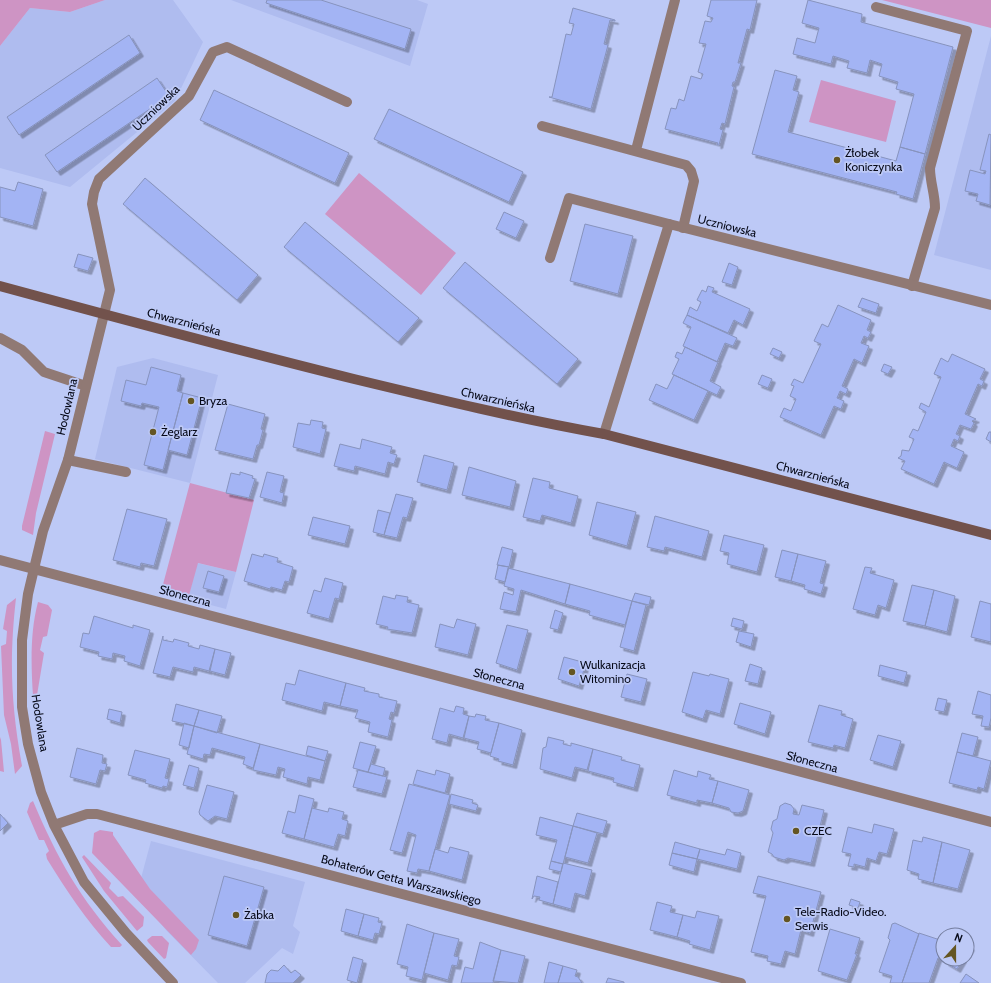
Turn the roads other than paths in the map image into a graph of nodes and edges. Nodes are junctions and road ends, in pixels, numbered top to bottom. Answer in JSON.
{"nodes":[{"id":1,"x":675,"y":0,"type":"edge"},
{"id":2,"x":876,"y":7,"type":"dead end"},
{"id":3,"x":347,"y":102,"type":"dead end"},
{"id":4,"x":542,"y":126,"type":"dead end"},
{"id":5,"x":636,"y":150,"type":"junction"},
{"id":6,"x":669,"y":224,"type":"junction"},
{"id":7,"x":683,"y":228,"type":"junction"},
{"id":8,"x":550,"y":258,"type":"dead end"},
{"id":9,"x":0,"y":286,"type":"edge"},
{"id":10,"x":912,"y":286,"type":"junction"},
{"id":11,"x":991,"y":305,"type":"edge"},
{"id":12,"x":103,"y":314,"type":"junction"},
{"id":13,"x":0,"y":338,"type":"edge"},
{"id":14,"x":86,"y":386,"type":"junction"},
{"id":15,"x":604,"y":434,"type":"junction"},
{"id":16,"x":68,"y":460,"type":"junction"},
{"id":17,"x":126,"y":472,"type":"dead end"},
{"id":18,"x":991,"y":535,"type":"edge"},
{"id":19,"x":0,"y":560,"type":"edge"},
{"id":20,"x":34,"y":570,"type":"junction"},
{"id":21,"x":991,"y":822,"type":"edge"},
{"id":22,"x":54,"y":825,"type":"junction"},
{"id":23,"x":173,"y":983,"type":"edge"},
{"id":24,"x":741,"y":983,"type":"edge"}],
"edges":[{"from":1,"to":5,"type":"street"},
{"from":2,"to":10,"type":"street"},
{"from":3,"to":12,"type":"street","name":"Uczniowska"},
{"from":4,"to":5,"type":"street"},
{"from":5,"to":7,"type":"street"},
{"from":6,"to":7,"type":"street","name":"Uczniowska"},
{"from":6,"to":8,"type":"street","name":"Uczniowska"},
{"from":6,"to":15,"type":"street"},
{"from":7,"to":10,"type":"street","name":"Uczniowska"},
{"from":9,"to":12,"type":"main road","name":"Chwarznieńska"},
{"from":10,"to":11,"type":"street","name":"Uczniowska"},
{"from":12,"to":14,"type":"street","name":"Hodowlana"},
{"from":12,"to":15,"type":"main road","name":"Chwarznieńska"},
{"from":13,"to":14,"type":"street"},
{"from":14,"to":16,"type":"street","name":"Hodowlana"},
{"from":15,"to":18,"type":"main road","name":"Chwarznieńska"},
{"from":16,"to":17,"type":"street"},
{"from":16,"to":20,"type":"street","name":"Hodowlana"},
{"from":19,"to":20,"type":"street","name":"Słoneczna"},
{"from":20,"to":21,"type":"street","name":"Słoneczna"},
{"from":20,"to":22,"type":"street","name":"Hodowlana"},
{"from":22,"to":23,"type":"street","name":"Hodowlana"},
{"from":22,"to":24,"type":"street","name":"Bohaterów Getta Warszawskiego"}]}
